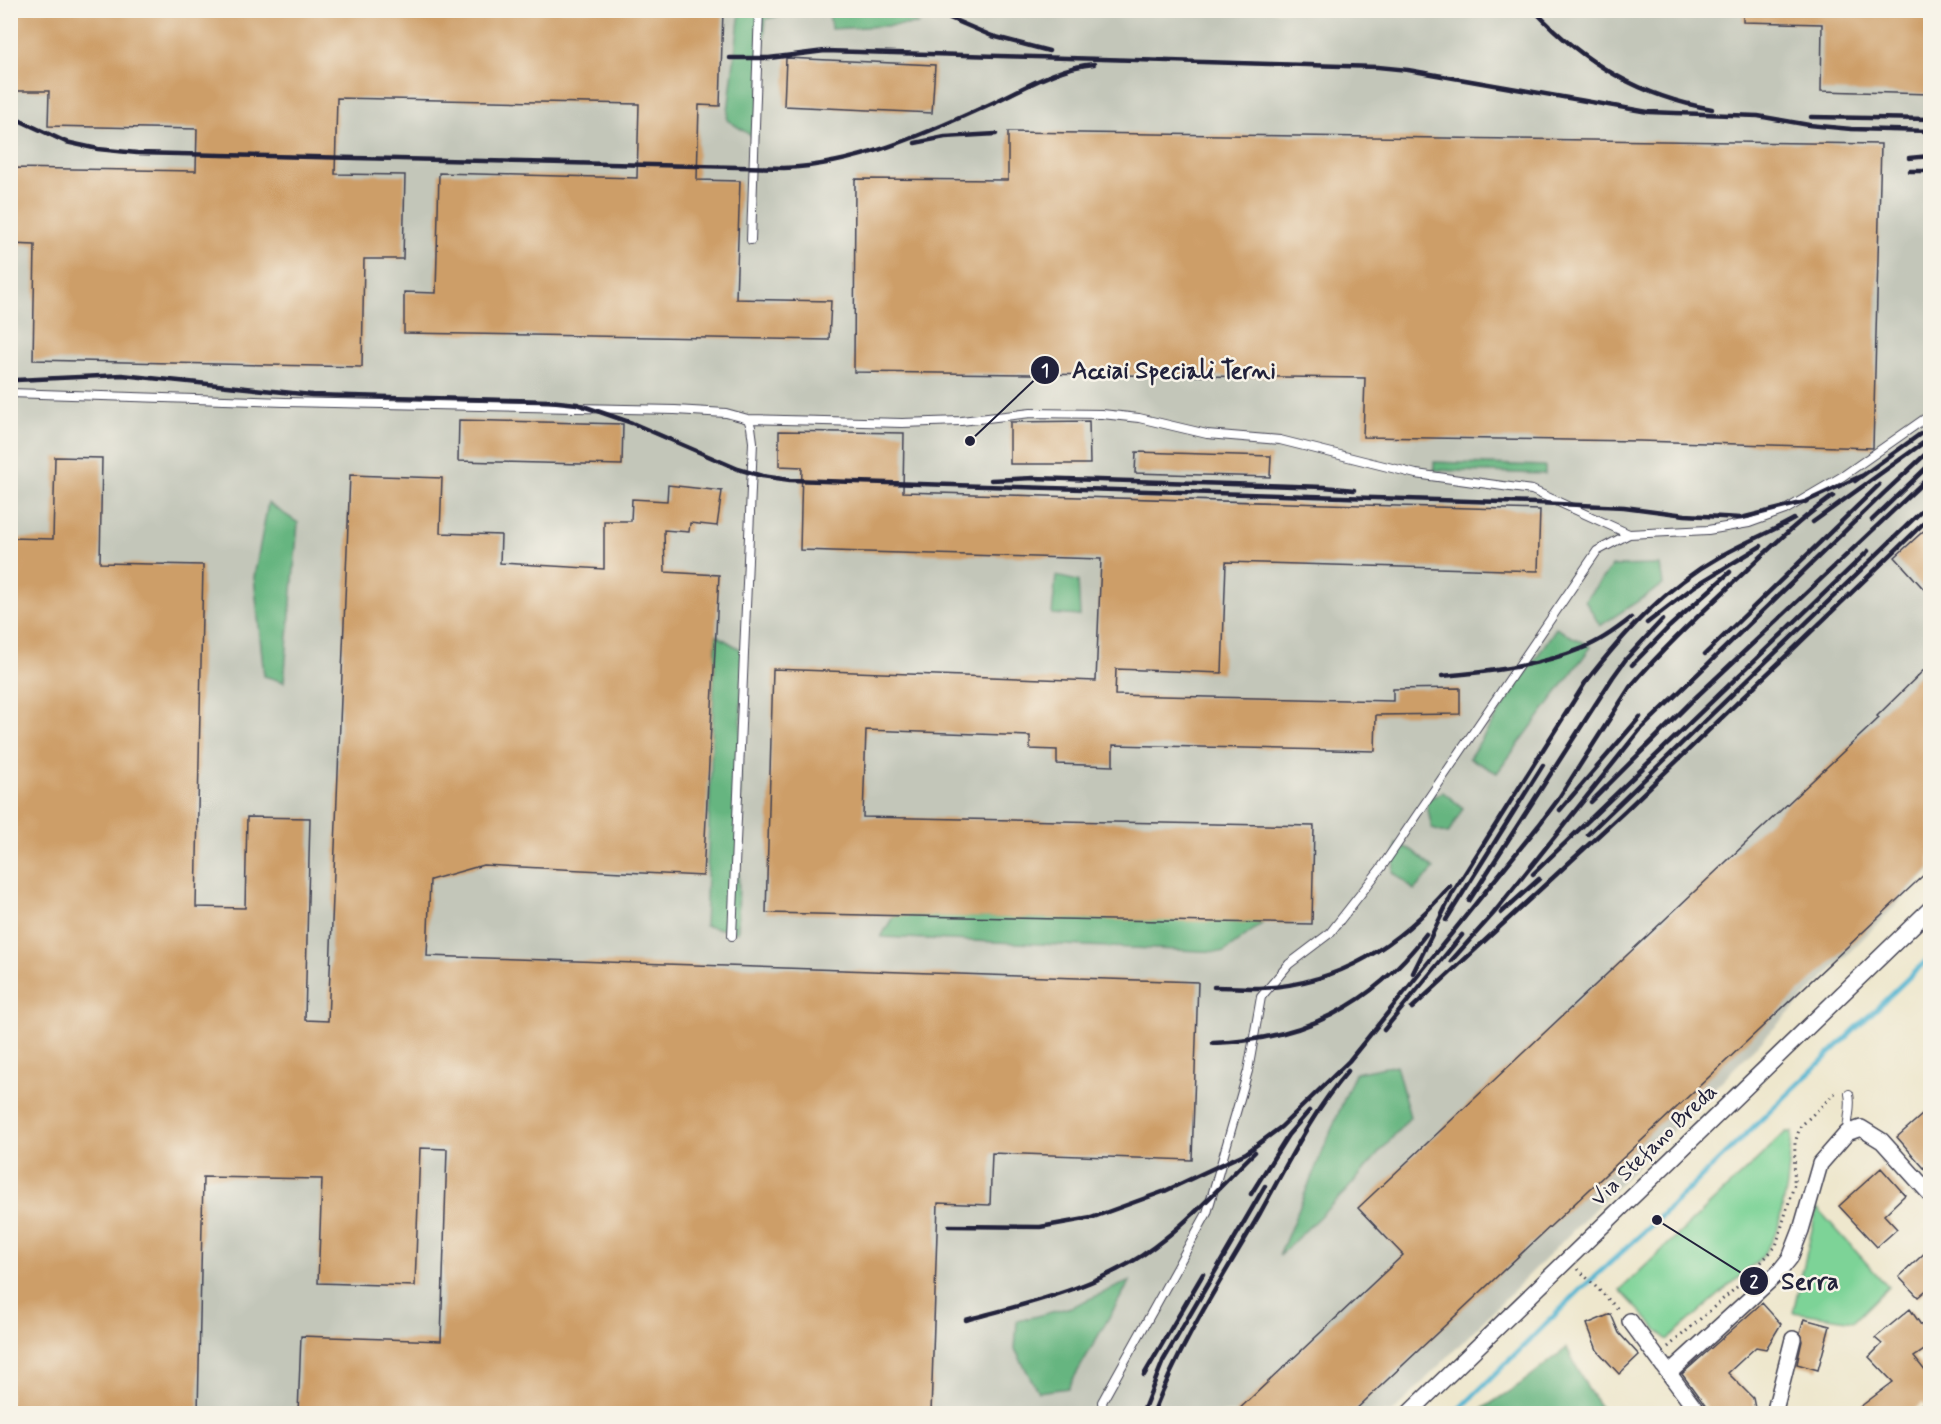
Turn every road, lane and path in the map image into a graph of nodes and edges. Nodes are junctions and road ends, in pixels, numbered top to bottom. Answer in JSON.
{"nodes":[{"id":1,"x":759,"y":10,"type":"edge"},
{"id":2,"x":751,"y":240,"type":"dead end"},
{"id":3,"x":10,"y":393,"type":"edge"},
{"id":4,"x":1930,"y":415,"type":"edge"},
{"id":5,"x":748,"y":419,"type":"junction"},
{"id":6,"x":1629,"y":534,"type":"junction"},
{"id":7,"x":1930,"y":909,"type":"edge"},
{"id":8,"x":732,"y":936,"type":"dead end"},
{"id":9,"x":1849,"y":1094,"type":"joint"},
{"id":10,"x":1847,"y":1134,"type":"junction"},
{"id":11,"x":1930,"y":1194,"type":"edge"},
{"id":12,"x":1575,"y":1265,"type":"dead end"},
{"id":13,"x":1606,"y":1299,"type":"dead end"},
{"id":14,"x":1630,"y":1321,"type":"dead end"},
{"id":15,"x":1793,"y":1339,"type":"dead end"},
{"id":16,"x":1657,"y":1357,"type":"junction"},
{"id":17,"x":1669,"y":1373,"type":"junction"},
{"id":18,"x":1104,"y":1413,"type":"edge"},
{"id":19,"x":1408,"y":1413,"type":"edge"},
{"id":20,"x":1699,"y":1413,"type":"edge"},
{"id":21,"x":1774,"y":1413,"type":"edge"}],
"edges":[{"from":1,"to":2,"type":"lane"},
{"from":3,"to":5,"type":"lane"},
{"from":4,"to":6,"type":"lane"},
{"from":5,"to":6,"type":"lane"},
{"from":5,"to":8,"type":"lane"},
{"from":6,"to":18,"type":"lane"},
{"from":7,"to":19,"type":"street","name":"Via Stefano Breda"},
{"from":9,"to":10,"type":"lane"},
{"from":9,"to":16,"type":"path"},
{"from":10,"to":11,"type":"street"},
{"from":10,"to":17,"type":"street"},
{"from":12,"to":13,"type":"path"},
{"from":14,"to":16,"type":"street"},
{"from":15,"to":21,"type":"street"},
{"from":16,"to":17,"type":"street"},
{"from":17,"to":20,"type":"street"}]}
